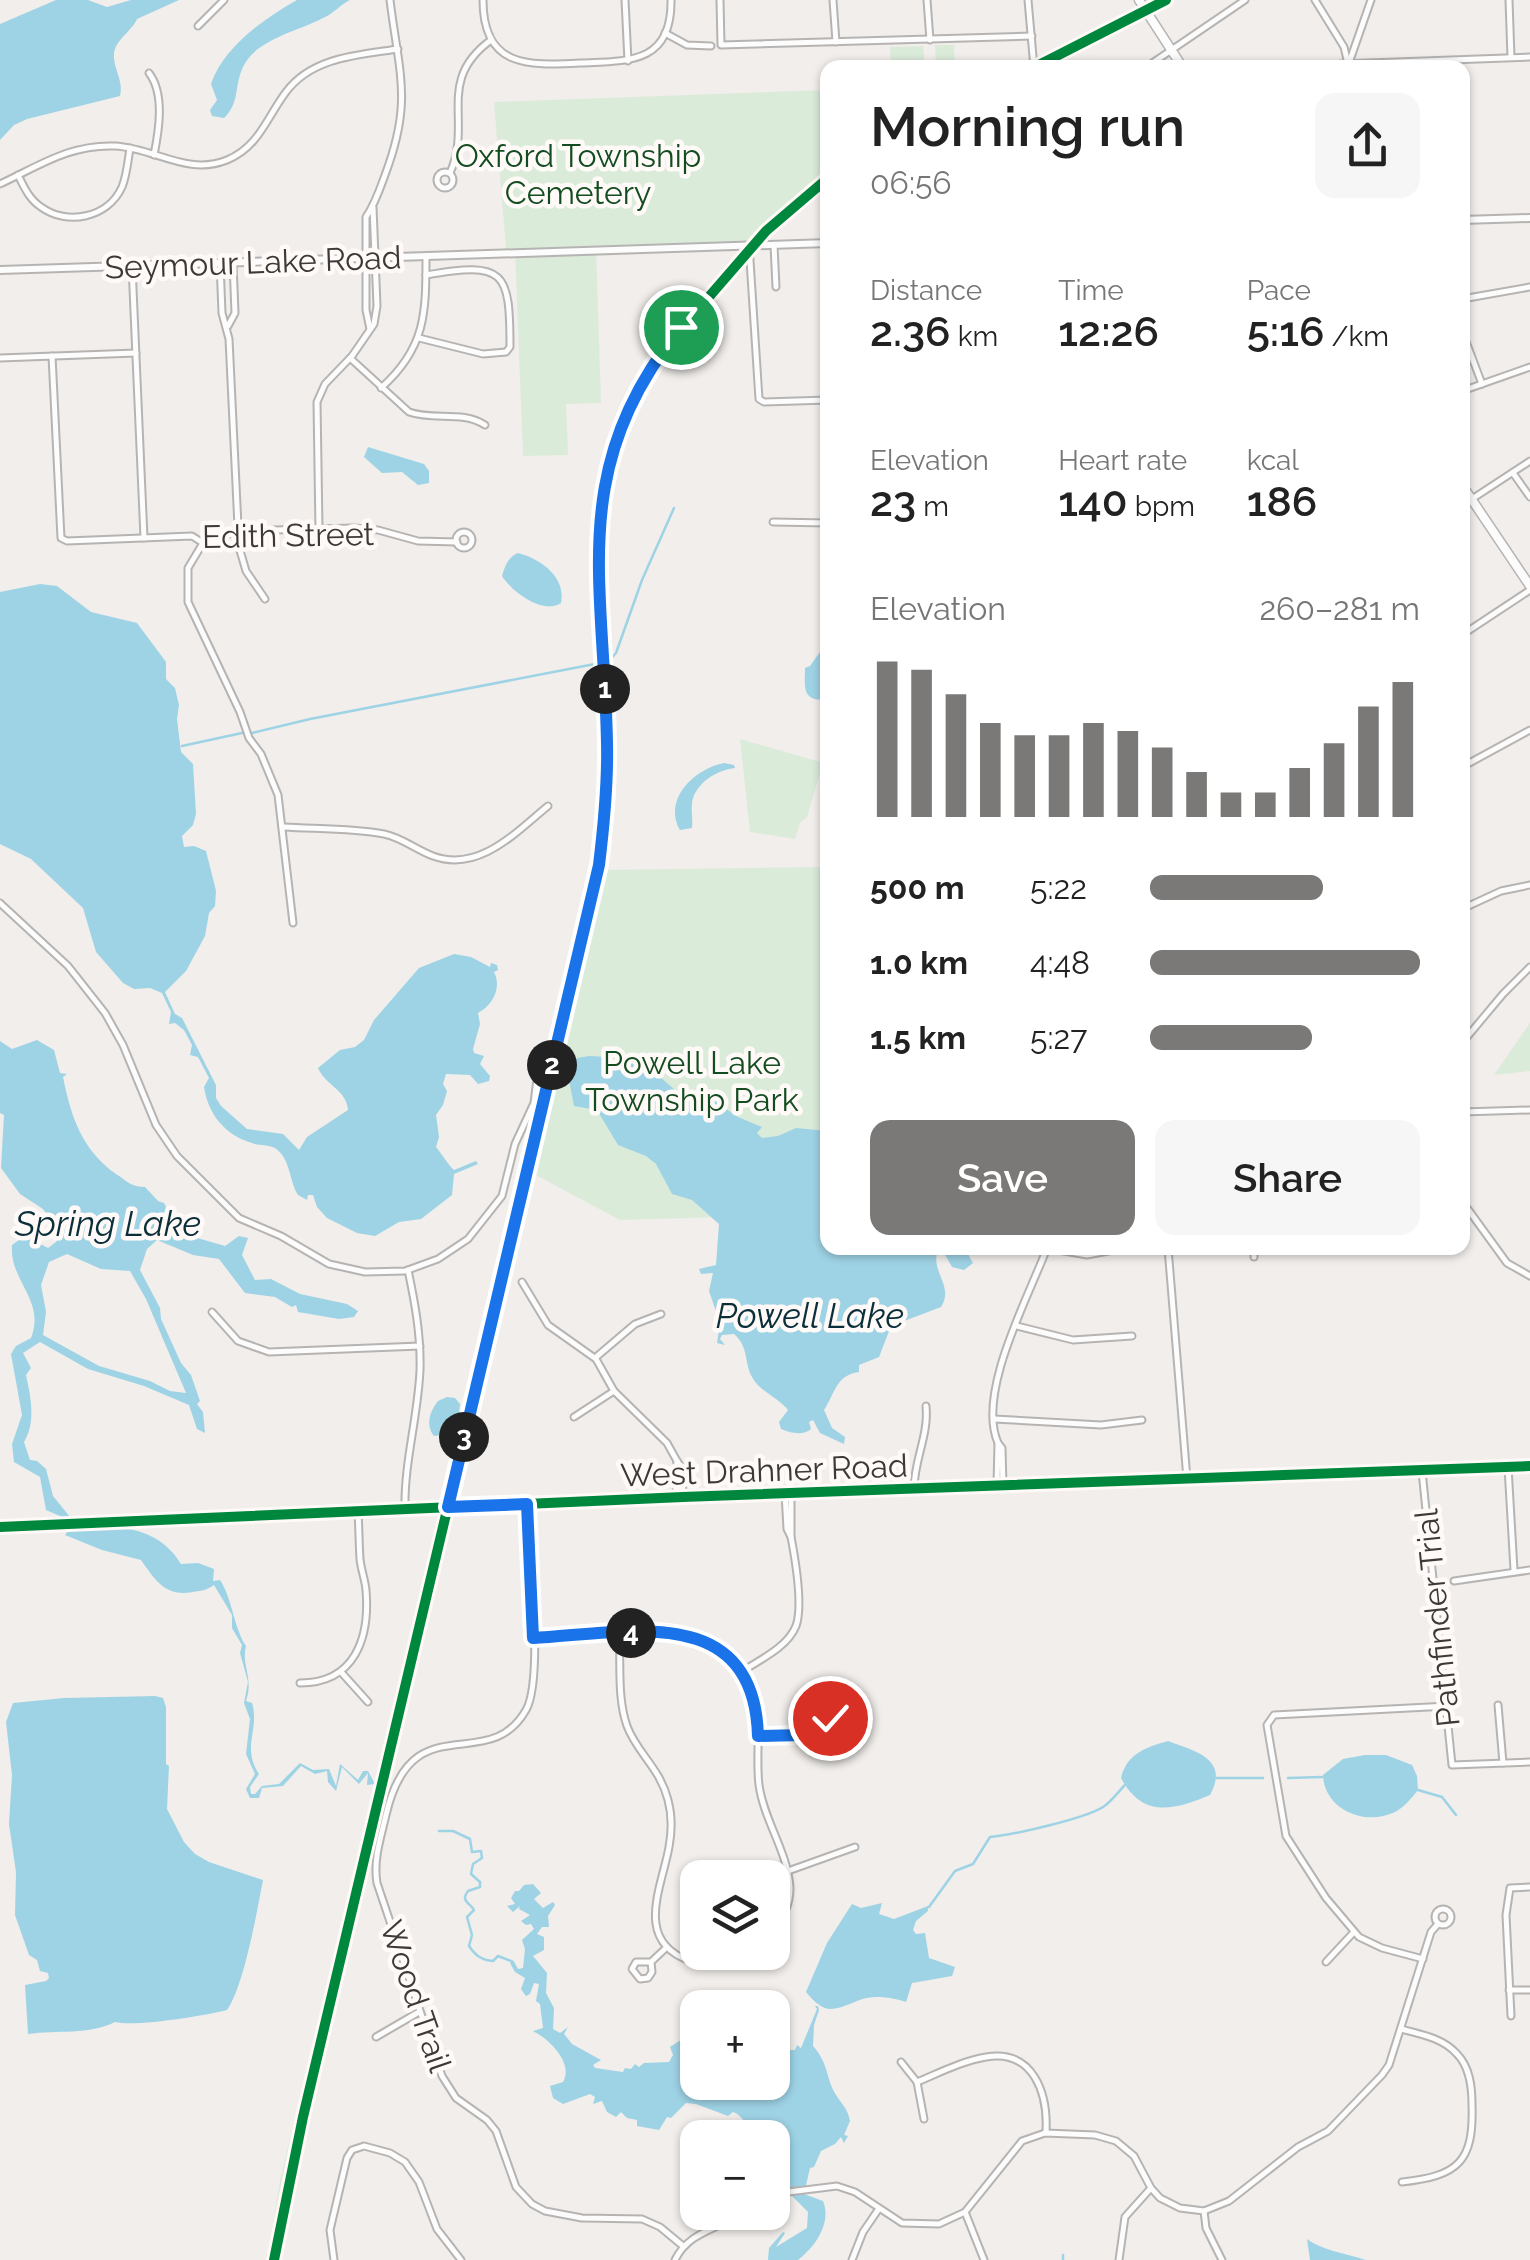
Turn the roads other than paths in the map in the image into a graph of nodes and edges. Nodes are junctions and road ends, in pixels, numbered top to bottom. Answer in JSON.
{"nodes":[{"id":1,"x":224,"y":0,"type":"edge"},
{"id":2,"x":392,"y":0,"type":"edge"},
{"id":3,"x":483,"y":0,"type":"edge"},
{"id":4,"x":625,"y":0,"type":"edge"},
{"id":5,"x":672,"y":0,"type":"edge"},
{"id":6,"x":720,"y":0,"type":"edge"},
{"id":7,"x":833,"y":0,"type":"edge"},
{"id":8,"x":927,"y":0,"type":"edge"},
{"id":9,"x":1028,"y":0,"type":"edge"},
{"id":10,"x":1139,"y":0,"type":"edge"},
{"id":11,"x":1245,"y":0,"type":"edge"},
{"id":12,"x":1315,"y":0,"type":"edge"},
{"id":13,"x":1371,"y":0,"type":"edge"},
{"id":14,"x":1509,"y":0,"type":"edge"},
{"id":15,"x":198,"y":26,"type":"dead end"},
{"id":16,"x":665,"y":33,"type":"junction"},
{"id":17,"x":1032,"y":36,"type":"junction"},
{"id":18,"x":491,"y":40,"type":"junction"},
{"id":19,"x":930,"y":40,"type":"junction"},
{"id":20,"x":836,"y":43,"type":"junction"},
{"id":21,"x":711,"y":46,"type":"dead end"},
{"id":22,"x":398,"y":49,"type":"junction"},
{"id":23,"x":1172,"y":50,"type":"junction"},
{"id":24,"x":1530,"y":56,"type":"edge"},
{"id":25,"x":1511,"y":58,"type":"junction"},
{"id":26,"x":1034,"y":60,"type":"edge"},
{"id":27,"x":1157,"y":60,"type":"edge"},
{"id":28,"x":1178,"y":60,"type":"edge"},
{"id":29,"x":1348,"y":60,"type":"edge"},
{"id":30,"x":1351,"y":60,"type":"edge"},
{"id":31,"x":628,"y":61,"type":"junction"},
{"id":32,"x":1470,"y":61,"type":"edge"},
{"id":33,"x":150,"y":73,"type":"dead end"},
{"id":34,"x":130,"y":148,"type":"junction"},
{"id":35,"x":154,"y":155,"type":"junction"},
{"id":36,"x":450,"y":173,"type":"dead end"},
{"id":37,"x":18,"y":175,"type":"junction"},
{"id":38,"x":0,"y":184,"type":"edge"},
{"id":39,"x":1530,"y":218,"type":"edge"},
{"id":40,"x":1470,"y":220,"type":"edge"},
{"id":41,"x":820,"y":243,"type":"edge"},
{"id":42,"x":774,"y":244,"type":"junction"},
{"id":43,"x":749,"y":246,"type":"junction"},
{"id":44,"x":426,"y":256,"type":"junction"},
{"id":45,"x":372,"y":258,"type":"junction"},
{"id":46,"x":220,"y":263,"type":"junction"},
{"id":47,"x":234,"y":263,"type":"junction"},
{"id":48,"x":132,"y":266,"type":"junction"},
{"id":49,"x":0,"y":270,"type":"edge"},
{"id":50,"x":426,"y":275,"type":"junction"},
{"id":51,"x":776,"y":286,"type":"dead end"},
{"id":52,"x":1530,"y":287,"type":"edge"},
{"id":53,"x":1470,"y":298,"type":"edge"},
{"id":54,"x":228,"y":326,"type":"junction"},
{"id":55,"x":420,"y":338,"type":"junction"},
{"id":56,"x":1470,"y":352,"type":"edge"},
{"id":57,"x":136,"y":353,"type":"junction"},
{"id":58,"x":52,"y":356,"type":"junction"},
{"id":59,"x":0,"y":358,"type":"edge"},
{"id":60,"x":350,"y":358,"type":"junction"},
{"id":61,"x":1530,"y":366,"type":"edge"},
{"id":62,"x":1482,"y":384,"type":"junction"},
{"id":63,"x":381,"y":388,"type":"junction"},
{"id":64,"x":1470,"y":388,"type":"edge"},
{"id":65,"x":820,"y":400,"type":"edge"},
{"id":66,"x":485,"y":425,"type":"dead end"},
{"id":67,"x":1530,"y":461,"type":"edge"},
{"id":68,"x":1512,"y":473,"type":"junction"},
{"id":69,"x":1470,"y":497,"type":"edge"},
{"id":70,"x":1530,"y":497,"type":"edge"},
{"id":71,"x":1472,"y":500,"type":"junction"},
{"id":72,"x":773,"y":522,"type":"dead end"},
{"id":73,"x":820,"y":522,"type":"edge"},
{"id":74,"x":318,"y":530,"type":"junction"},
{"id":75,"x":238,"y":532,"type":"junction"},
{"id":76,"x":144,"y":538,"type":"junction"},
{"id":77,"x":457,"y":542,"type":"dead end"},
{"id":78,"x":202,"y":543,"type":"junction"},
{"id":79,"x":1530,"y":588,"type":"edge"},
{"id":80,"x":265,"y":598,"type":"dead end"},
{"id":81,"x":1470,"y":629,"type":"edge"},
{"id":82,"x":1530,"y":730,"type":"edge"},
{"id":83,"x":1470,"y":763,"type":"edge"},
{"id":84,"x":548,"y":806,"type":"dead end"},
{"id":85,"x":284,"y":827,"type":"junction"},
{"id":86,"x":1530,"y":884,"type":"edge"},
{"id":87,"x":0,"y":903,"type":"edge"},
{"id":88,"x":1470,"y":905,"type":"edge"},
{"id":89,"x":293,"y":923,"type":"dead end"},
{"id":90,"x":1530,"y":967,"type":"edge"},
{"id":91,"x":1470,"y":1033,"type":"edge"},
{"id":92,"x":537,"y":1079,"type":"dead end"},
{"id":93,"x":1530,"y":1110,"type":"edge"},
{"id":94,"x":1470,"y":1112,"type":"edge"},
{"id":95,"x":1470,"y":1213,"type":"edge"},
{"id":96,"x":1044,"y":1255,"type":"edge"},
{"id":97,"x":1169,"y":1255,"type":"edge"},
{"id":98,"x":408,"y":1270,"type":"junction"},
{"id":99,"x":1530,"y":1276,"type":"edge"},
{"id":100,"x":522,"y":1282,"type":"dead end"},
{"id":101,"x":212,"y":1312,"type":"dead end"},
{"id":102,"x":660,"y":1314,"type":"dead end"},
{"id":103,"x":1017,"y":1326,"type":"junction"},
{"id":104,"x":1132,"y":1336,"type":"dead end"},
{"id":105,"x":420,"y":1346,"type":"junction"},
{"id":106,"x":595,"y":1358,"type":"junction"},
{"id":107,"x":614,"y":1391,"type":"junction"},
{"id":108,"x":926,"y":1406,"type":"dead end"},
{"id":109,"x":574,"y":1417,"type":"dead end"},
{"id":110,"x":994,"y":1420,"type":"junction"},
{"id":111,"x":1142,"y":1420,"type":"dead end"},
{"id":112,"x":1530,"y":1466,"type":"edge"},
{"id":113,"x":1508,"y":1467,"type":"junction"},
{"id":114,"x":1422,"y":1471,"type":"junction"},
{"id":115,"x":1187,"y":1480,"type":"junction"},
{"id":116,"x":1000,"y":1486,"type":"junction"},
{"id":117,"x":914,"y":1489,"type":"junction"},
{"id":118,"x":788,"y":1493,"type":"junction"},
{"id":119,"x":680,"y":1497,"type":"junction"},
{"id":120,"x":527,"y":1504,"type":"junction"},
{"id":121,"x":405,"y":1510,"type":"junction"},
{"id":122,"x":358,"y":1512,"type":"junction"},
{"id":123,"x":0,"y":1527,"type":"edge"},
{"id":124,"x":1514,"y":1570,"type":"junction"},
{"id":125,"x":1530,"y":1570,"type":"edge"},
{"id":126,"x":1454,"y":1581,"type":"dead end"},
{"id":127,"x":620,"y":1633,"type":"junction"},
{"id":128,"x":533,"y":1638,"type":"junction"},
{"id":129,"x":341,"y":1672,"type":"junction"},
{"id":130,"x":741,"y":1672,"type":"junction"},
{"id":131,"x":300,"y":1683,"type":"dead end"},
{"id":132,"x":368,"y":1702,"type":"dead end"},
{"id":133,"x":1498,"y":1705,"type":"dead end"},
{"id":134,"x":1448,"y":1706,"type":"junction"},
{"id":135,"x":816,"y":1730,"type":"dead end"},
{"id":136,"x":758,"y":1736,"type":"junction"},
{"id":137,"x":1530,"y":1762,"type":"edge"},
{"id":138,"x":1503,"y":1763,"type":"junction"},
{"id":139,"x":855,"y":1848,"type":"dead end"},
{"id":140,"x":784,"y":1860,"type":"edge"},
{"id":141,"x":790,"y":1870,"type":"edge"},
{"id":142,"x":1530,"y":1887,"type":"edge"},
{"id":143,"x":1438,"y":1924,"type":"dead end"},
{"id":144,"x":1353,"y":1933,"type":"junction"},
{"id":145,"x":667,"y":1947,"type":"junction"},
{"id":146,"x":680,"y":1956,"type":"edge"},
{"id":147,"x":1424,"y":1960,"type":"junction"},
{"id":148,"x":651,"y":1962,"type":"dead end"},
{"id":149,"x":1326,"y":1962,"type":"dead end"},
{"id":150,"x":1510,"y":1990,"type":"junction"},
{"id":151,"x":1530,"y":1990,"type":"edge"},
{"id":152,"x":420,"y":2012,"type":"junction"},
{"id":153,"x":1511,"y":2016,"type":"dead end"},
{"id":154,"x":1401,"y":2029,"type":"junction"},
{"id":155,"x":376,"y":2037,"type":"dead end"},
{"id":156,"x":901,"y":2062,"type":"dead end"},
{"id":157,"x":917,"y":2082,"type":"junction"},
{"id":158,"x":924,"y":2119,"type":"dead end"},
{"id":159,"x":1046,"y":2133,"type":"junction"},
{"id":160,"x":1402,"y":2182,"type":"dead end"},
{"id":161,"x":1151,"y":2188,"type":"junction"},
{"id":162,"x":790,"y":2190,"type":"edge"},
{"id":163,"x":878,"y":2210,"type":"junction"},
{"id":164,"x":1204,"y":2211,"type":"junction"},
{"id":165,"x":966,"y":2212,"type":"junction"},
{"id":166,"x":706,"y":2230,"type":"edge"},
{"id":167,"x":683,"y":2246,"type":"junction"},
{"id":168,"x":334,"y":2260,"type":"edge"},
{"id":169,"x":462,"y":2260,"type":"edge"},
{"id":170,"x":675,"y":2260,"type":"edge"},
{"id":171,"x":852,"y":2260,"type":"edge"},
{"id":172,"x":984,"y":2260,"type":"edge"},
{"id":173,"x":1118,"y":2260,"type":"edge"},
{"id":174,"x":1222,"y":2260,"type":"edge"}],
"edges":[{"from":1,"to":15,"type":"street"},
{"from":2,"to":22,"type":"street"},
{"from":3,"to":18,"type":"street"},
{"from":4,"to":31,"type":"street"},
{"from":5,"to":16,"type":"street"},
{"from":6,"to":20,"type":"street"},
{"from":7,"to":20,"type":"street"},
{"from":8,"to":19,"type":"street"},
{"from":9,"to":17,"type":"street"},
{"from":10,"to":23,"type":"main road"},
{"from":11,"to":23,"type":"street"},
{"from":12,"to":29,"type":"street"},
{"from":13,"to":30,"type":"street"},
{"from":14,"to":25,"type":"street"},
{"from":16,"to":21,"type":"street"},
{"from":16,"to":31,"type":"street"},
{"from":17,"to":19,"type":"street"},
{"from":17,"to":26,"type":"street"},
{"from":18,"to":31,"type":"street"},
{"from":18,"to":36,"type":"street"},
{"from":19,"to":20,"type":"street"},
{"from":22,"to":35,"type":"street"},
{"from":22,"to":45,"type":"street"},
{"from":23,"to":27,"type":"street"},
{"from":23,"to":28,"type":"main road"},
{"from":24,"to":25,"type":"street"},
{"from":25,"to":32,"type":"street"},
{"from":33,"to":35,"type":"street"},
{"from":34,"to":35,"type":"street"},
{"from":34,"to":37,"type":"street"},
{"from":34,"to":37,"type":"street"},
{"from":37,"to":38,"type":"street"},
{"from":39,"to":40,"type":"street"},
{"from":41,"to":42,"type":"street","name":"Seymour Lake Road"},
{"from":42,"to":43,"type":"street","name":"Seymour Lake Road"},
{"from":42,"to":51,"type":"street"},
{"from":43,"to":44,"type":"street","name":"Seymour Lake Road"},
{"from":43,"to":65,"type":"street"},
{"from":44,"to":45,"type":"street","name":"Seymour Lake Road"},
{"from":44,"to":50,"type":"street"},
{"from":45,"to":47,"type":"street","name":"Seymour Lake Road"},
{"from":45,"to":60,"type":"street"},
{"from":46,"to":47,"type":"street","name":"Seymour Lake Road"},
{"from":46,"to":48,"type":"street","name":"Seymour Lake Road"},
{"from":46,"to":54,"type":"street"},
{"from":47,"to":54,"type":"street"},
{"from":48,"to":49,"type":"street","name":"Seymour Lake Road"},
{"from":48,"to":57,"type":"street"},
{"from":50,"to":55,"type":"street"},
{"from":50,"to":55,"type":"street"},
{"from":52,"to":53,"type":"street"},
{"from":54,"to":75,"type":"street"},
{"from":55,"to":63,"type":"street"},
{"from":56,"to":62,"type":"street"},
{"from":57,"to":58,"type":"street"},
{"from":57,"to":76,"type":"street"},
{"from":58,"to":59,"type":"street"},
{"from":58,"to":76,"type":"street","name":"Edith Street"},
{"from":60,"to":63,"type":"street"},
{"from":60,"to":74,"type":"street"},
{"from":61,"to":62,"type":"street"},
{"from":62,"to":64,"type":"street"},
{"from":63,"to":66,"type":"street"},
{"from":67,"to":68,"type":"street"},
{"from":68,"to":70,"type":"street"},
{"from":68,"to":71,"type":"street"},
{"from":69,"to":71,"type":"main road"},
{"from":71,"to":79,"type":"main road"},
{"from":72,"to":73,"type":"street"},
{"from":74,"to":75,"type":"street","name":"Edith Street"},
{"from":74,"to":77,"type":"street","name":"Edith Street"},
{"from":75,"to":78,"type":"street","name":"Edith Street"},
{"from":75,"to":80,"type":"street"},
{"from":76,"to":78,"type":"street","name":"Edith Street"},
{"from":78,"to":85,"type":"street"},
{"from":79,"to":81,"type":"street"},
{"from":82,"to":83,"type":"street"},
{"from":84,"to":85,"type":"street"},
{"from":85,"to":89,"type":"street"},
{"from":86,"to":88,"type":"street"},
{"from":87,"to":98,"type":"street"},
{"from":90,"to":91,"type":"street"},
{"from":92,"to":98,"type":"street"},
{"from":93,"to":94,"type":"street"},
{"from":95,"to":99,"type":"street"},
{"from":96,"to":103,"type":"street"},
{"from":97,"to":115,"type":"street"},
{"from":98,"to":105,"type":"street"},
{"from":100,"to":106,"type":"street"},
{"from":101,"to":105,"type":"street"},
{"from":102,"to":106,"type":"street"},
{"from":103,"to":104,"type":"street"},
{"from":103,"to":110,"type":"street"},
{"from":105,"to":121,"type":"street"},
{"from":106,"to":107,"type":"street"},
{"from":107,"to":109,"type":"street"},
{"from":107,"to":119,"type":"street"},
{"from":108,"to":117,"type":"street"},
{"from":110,"to":111,"type":"street"},
{"from":110,"to":116,"type":"street"},
{"from":112,"to":113,"type":"street","name":"West Drahner Road"},
{"from":113,"to":114,"type":"street","name":"West Drahner Road"},
{"from":113,"to":124,"type":"street"},
{"from":114,"to":115,"type":"street","name":"West Drahner Road"},
{"from":114,"to":134,"type":"street","name":"Pathfinder Trial"},
{"from":115,"to":116,"type":"street","name":"West Drahner Road"},
{"from":116,"to":117,"type":"street","name":"West Drahner Road"},
{"from":117,"to":118,"type":"street","name":"West Drahner Road"},
{"from":118,"to":119,"type":"street","name":"West Drahner Road"},
{"from":118,"to":130,"type":"street"},
{"from":119,"to":120,"type":"street","name":"West Drahner Road"},
{"from":120,"to":121,"type":"street","name":"West Drahner Road"},
{"from":120,"to":128,"type":"street","name":"Wood Trail"},
{"from":121,"to":122,"type":"street","name":"West Drahner Road"},
{"from":122,"to":123,"type":"street","name":"West Drahner Road"},
{"from":122,"to":129,"type":"street"},
{"from":124,"to":125,"type":"street"},
{"from":124,"to":126,"type":"street"},
{"from":127,"to":128,"type":"street"},
{"from":127,"to":130,"type":"street"},
{"from":127,"to":145,"type":"street"},
{"from":128,"to":152,"type":"street","name":"Wood Trail"},
{"from":129,"to":131,"type":"street"},
{"from":129,"to":132,"type":"street"},
{"from":130,"to":136,"type":"street"},
{"from":133,"to":138,"type":"street"},
{"from":134,"to":138,"type":"street","name":"Pathfinder Trial"},
{"from":134,"to":144,"type":"street"},
{"from":135,"to":136,"type":"street"},
{"from":136,"to":140,"type":"street"},
{"from":137,"to":138,"type":"street"},
{"from":139,"to":141,"type":"street"},
{"from":142,"to":150,"type":"street"},
{"from":143,"to":147,"type":"street"},
{"from":144,"to":147,"type":"street"},
{"from":144,"to":149,"type":"street"},
{"from":145,"to":146,"type":"street"},
{"from":145,"to":148,"type":"street"},
{"from":147,"to":154,"type":"street"},
{"from":150,"to":151,"type":"street"},
{"from":150,"to":153,"type":"street"},
{"from":152,"to":155,"type":"street"},
{"from":152,"to":167,"type":"street","name":"Wood Trail"},
{"from":154,"to":160,"type":"street"},
{"from":154,"to":164,"type":"street"},
{"from":156,"to":157,"type":"street"},
{"from":157,"to":158,"type":"street"},
{"from":157,"to":159,"type":"street"},
{"from":159,"to":161,"type":"street"},
{"from":159,"to":165,"type":"street"},
{"from":161,"to":164,"type":"street"},
{"from":161,"to":173,"type":"street"},
{"from":162,"to":163,"type":"street"},
{"from":163,"to":165,"type":"street"},
{"from":163,"to":171,"type":"street"},
{"from":164,"to":174,"type":"street"},
{"from":165,"to":172,"type":"street"},
{"from":166,"to":167,"type":"street"},
{"from":167,"to":170,"type":"street"},
{"from":168,"to":169,"type":"street"}]}
